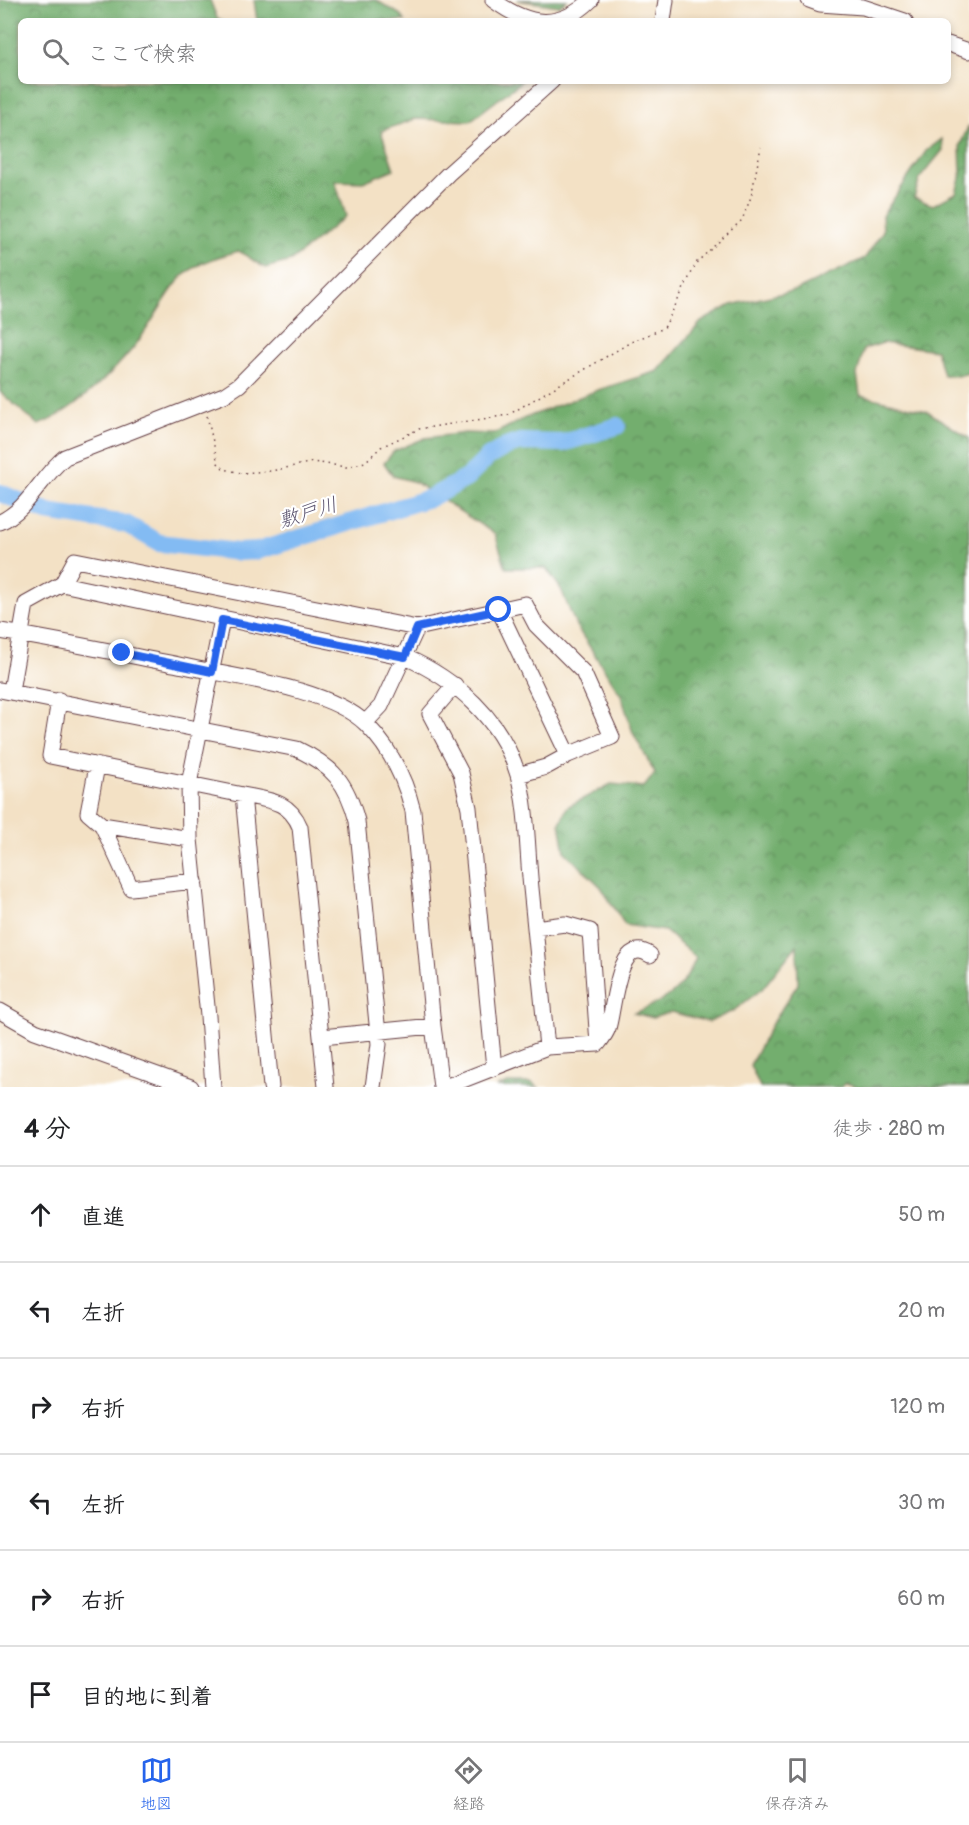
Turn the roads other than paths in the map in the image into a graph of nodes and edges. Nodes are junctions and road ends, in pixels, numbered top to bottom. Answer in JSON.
{"nodes":[{"id":1,"x":493,"y":0,"type":"edge"},
{"id":2,"x":591,"y":0,"type":"edge"},
{"id":3,"x":666,"y":0,"type":"edge"},
{"id":4,"x":809,"y":0,"type":"edge"},
{"id":5,"x":521,"y":18,"type":"edge"},
{"id":6,"x":568,"y":18,"type":"edge"},
{"id":7,"x":663,"y":18,"type":"edge"},
{"id":8,"x":896,"y":18,"type":"edge"},
{"id":9,"x":951,"y":45,"type":"edge"},
{"id":10,"x":969,"y":51,"type":"edge"},
{"id":11,"x":549,"y":84,"type":"edge"},
{"id":12,"x":0,"y":522,"type":"edge"},
{"id":13,"x":62,"y":584,"type":"junction"},
{"id":14,"x":499,"y":610,"type":"junction"},
{"id":15,"x":222,"y":620,"type":"junction"},
{"id":16,"x":417,"y":628,"type":"junction"},
{"id":17,"x":0,"y":631,"type":"edge"},
{"id":18,"x":21,"y":634,"type":"junction"},
{"id":19,"x":405,"y":657,"type":"junction"},
{"id":20,"x":212,"y":672,"type":"junction"},
{"id":21,"x":583,"y":672,"type":"junction"},
{"id":22,"x":455,"y":685,"type":"junction"},
{"id":23,"x":5,"y":690,"type":"edge"},
{"id":24,"x":59,"y":700,"type":"junction"},
{"id":25,"x":365,"y":723,"type":"junction"},
{"id":26,"x":200,"y":728,"type":"junction"},
{"id":27,"x":623,"y":738,"type":"dead end"},
{"id":28,"x":568,"y":755,"type":"junction"},
{"id":29,"x":97,"y":766,"type":"junction"},
{"id":30,"x":518,"y":775,"type":"junction"},
{"id":31,"x":189,"y":784,"type":"junction"},
{"id":32,"x":243,"y":795,"type":"junction"},
{"id":33,"x":102,"y":825,"type":"junction"},
{"id":34,"x":190,"y":839,"type":"junction"},
{"id":35,"x":195,"y":881,"type":"junction"},
{"id":36,"x":535,"y":928,"type":"junction"},
{"id":37,"x":650,"y":955,"type":"dead end"},
{"id":38,"x":0,"y":1011,"type":"edge"},
{"id":39,"x":433,"y":1026,"type":"junction"},
{"id":40,"x":378,"y":1032,"type":"junction"},
{"id":41,"x":322,"y":1037,"type":"junction"},
{"id":42,"x":598,"y":1044,"type":"junction"},
{"id":43,"x":547,"y":1047,"type":"junction"},
{"id":44,"x":494,"y":1068,"type":"junction"},
{"id":45,"x":191,"y":1087,"type":"edge"},
{"id":46,"x":213,"y":1087,"type":"edge"},
{"id":47,"x":271,"y":1087,"type":"edge"},
{"id":48,"x":326,"y":1087,"type":"edge"},
{"id":49,"x":373,"y":1087,"type":"edge"},
{"id":50,"x":443,"y":1087,"type":"edge"}],
"edges":[{"from":1,"to":5,"type":"street"},
{"from":2,"to":6,"type":"street"},
{"from":3,"to":7,"type":"street"},
{"from":4,"to":8,"type":"street"},
{"from":9,"to":10,"type":"street"},
{"from":11,"to":12,"type":"street"},
{"from":13,"to":15,"type":"street"},
{"from":13,"to":16,"type":"street"},
{"from":13,"to":18,"type":"street"},
{"from":14,"to":16,"type":"street"},
{"from":14,"to":21,"type":"street"},
{"from":14,"to":28,"type":"street"},
{"from":15,"to":19,"type":"street"},
{"from":15,"to":20,"type":"street"},
{"from":16,"to":19,"type":"street"},
{"from":17,"to":18,"type":"street"},
{"from":18,"to":20,"type":"street"},
{"from":18,"to":23,"type":"street"},
{"from":19,"to":22,"type":"street"},
{"from":19,"to":25,"type":"street"},
{"from":20,"to":25,"type":"street"},
{"from":20,"to":26,"type":"street"},
{"from":21,"to":27,"type":"street"},
{"from":21,"to":28,"type":"street"},
{"from":22,"to":30,"type":"street"},
{"from":22,"to":44,"type":"street"},
{"from":23,"to":24,"type":"street"},
{"from":24,"to":26,"type":"street"},
{"from":24,"to":29,"type":"street"},
{"from":25,"to":39,"type":"street"},
{"from":26,"to":31,"type":"street"},
{"from":26,"to":40,"type":"street"},
{"from":28,"to":30,"type":"street"},
{"from":29,"to":31,"type":"street"},
{"from":29,"to":33,"type":"street"},
{"from":30,"to":36,"type":"street"},
{"from":31,"to":32,"type":"street"},
{"from":31,"to":34,"type":"street"},
{"from":32,"to":41,"type":"street"},
{"from":32,"to":47,"type":"street"},
{"from":33,"to":34,"type":"street"},
{"from":33,"to":35,"type":"street"},
{"from":34,"to":35,"type":"street"},
{"from":35,"to":46,"type":"street"},
{"from":36,"to":42,"type":"street"},
{"from":36,"to":43,"type":"street"},
{"from":37,"to":42,"type":"street"},
{"from":38,"to":45,"type":"street"},
{"from":39,"to":40,"type":"street"},
{"from":39,"to":50,"type":"street"},
{"from":40,"to":41,"type":"street"},
{"from":40,"to":49,"type":"street"},
{"from":41,"to":48,"type":"street"},
{"from":42,"to":43,"type":"street"},
{"from":43,"to":44,"type":"street"},
{"from":44,"to":50,"type":"street"}]}
